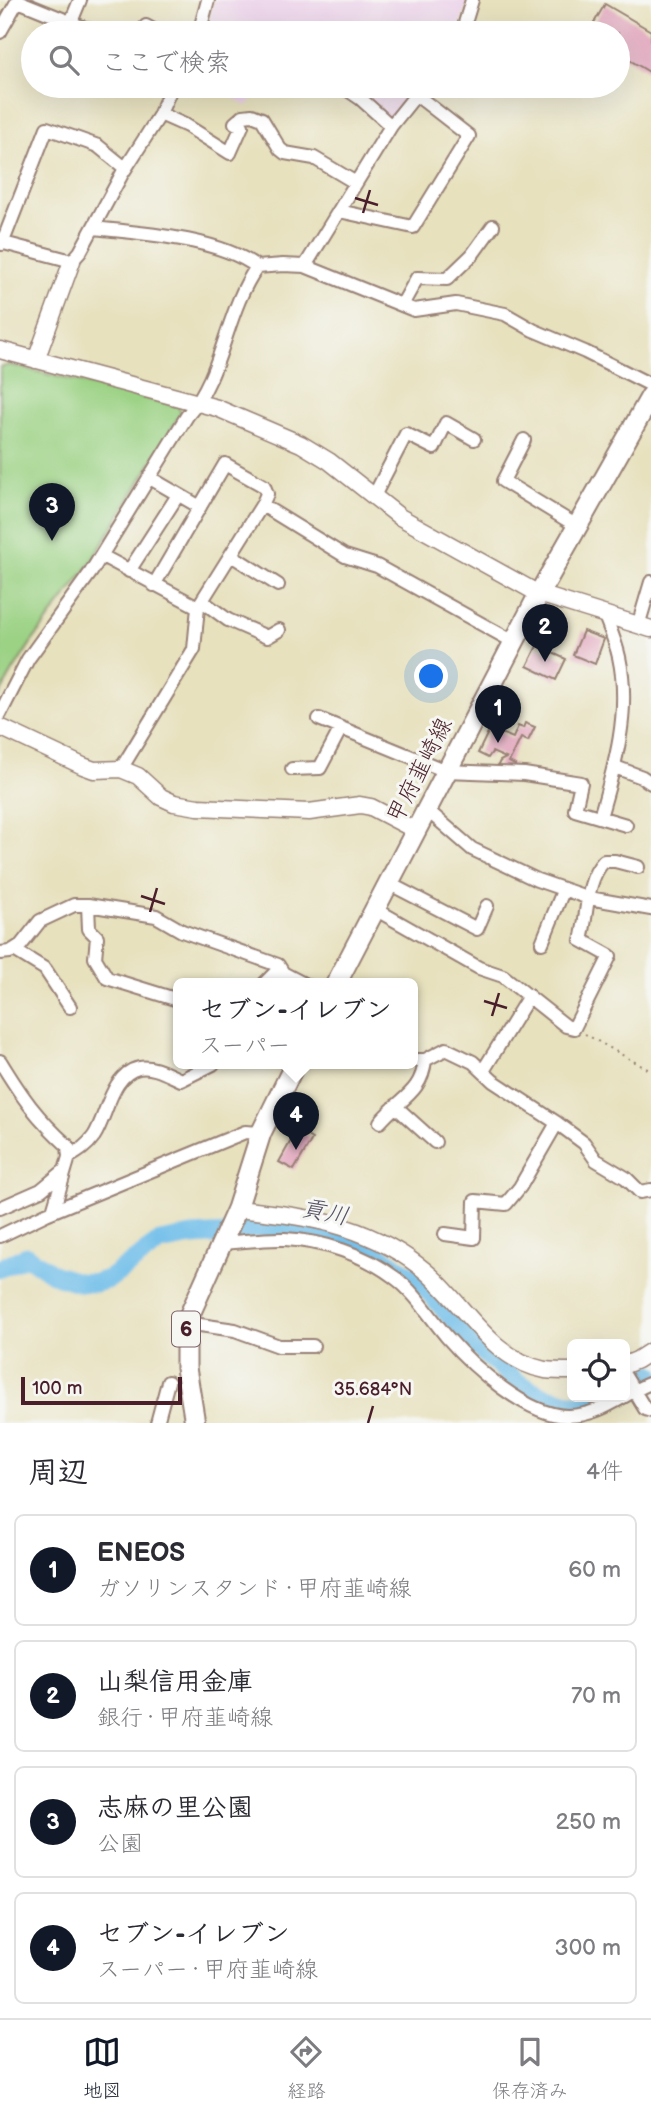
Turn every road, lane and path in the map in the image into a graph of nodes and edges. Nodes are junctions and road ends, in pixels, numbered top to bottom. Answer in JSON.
{"nodes":[{"id":1,"x":18,"y":0,"type":"edge"},
{"id":2,"x":80,"y":0,"type":"edge"},
{"id":3,"x":208,"y":0,"type":"edge"},
{"id":4,"x":472,"y":0,"type":"edge"},
{"id":5,"x":69,"y":21,"type":"edge"},
{"id":6,"x":71,"y":21,"type":"edge"},
{"id":7,"x":205,"y":21,"type":"edge"},
{"id":8,"x":466,"y":21,"type":"edge"},
{"id":9,"x":0,"y":32,"type":"edge"},
{"id":10,"x":167,"y":98,"type":"edge"},
{"id":11,"x":360,"y":98,"type":"edge"},
{"id":12,"x":413,"y":98,"type":"edge"},
{"id":13,"x":428,"y":98,"type":"edge"},
{"id":14,"x":160,"y":114,"type":"junction"},
{"id":15,"x":391,"y":126,"type":"junction"},
{"id":16,"x":125,"y":169,"type":"junction"},
{"id":17,"x":356,"y":183,"type":"junction"},
{"id":18,"x":339,"y":211,"type":"junction"},
{"id":19,"x":493,"y":226,"type":"dead end"},
{"id":20,"x":93,"y":228,"type":"junction"},
{"id":21,"x":1,"y":243,"type":"edge"},
{"id":22,"x":72,"y":261,"type":"junction"},
{"id":23,"x":305,"y":266,"type":"junction"},
{"id":24,"x":257,"y":267,"type":"junction"},
{"id":25,"x":402,"y":305,"type":"junction"},
{"id":26,"x":0,"y":351,"type":"edge"},
{"id":27,"x":36,"y":360,"type":"junction"},
{"id":28,"x":651,"y":385,"type":"edge"},
{"id":29,"x":199,"y":402,"type":"junction"},
{"id":30,"x":648,"y":408,"type":"edge"},
{"id":31,"x":474,"y":439,"type":"dead end"},
{"id":32,"x":524,"y":439,"type":"dead end"},
{"id":33,"x":150,"y":478,"type":"junction"},
{"id":34,"x":178,"y":495,"type":"junction"},
{"id":35,"x":374,"y":496,"type":"junction"},
{"id":36,"x":262,"y":505,"type":"junction"},
{"id":37,"x":200,"y":507,"type":"junction"},
{"id":38,"x":577,"y":526,"type":"junction"},
{"id":39,"x":231,"y":555,"type":"junction"},
{"id":40,"x":102,"y":556,"type":"junction"},
{"id":41,"x":130,"y":571,"type":"junction"},
{"id":42,"x":651,"y":582,"type":"edge"},
{"id":43,"x":154,"y":585,"type":"junction"},
{"id":44,"x":278,"y":585,"type":"dead end"},
{"id":45,"x":539,"y":594,"type":"junction"},
{"id":46,"x":200,"y":604,"type":"junction"},
{"id":47,"x":605,"y":616,"type":"junction"},
{"id":48,"x":645,"y":627,"type":"edge"},
{"id":49,"x":279,"y":629,"type":"dead end"},
{"id":50,"x":514,"y":642,"type":"junction"},
{"id":51,"x":0,"y":714,"type":"edge"},
{"id":52,"x":319,"y":719,"type":"dead end"},
{"id":53,"x":0,"y":727,"type":"edge"},
{"id":54,"x":341,"y":728,"type":"junction"},
{"id":55,"x":615,"y":767,"type":"junction"},
{"id":56,"x":121,"y":769,"type":"junction"},
{"id":57,"x":292,"y":769,"type":"dead end"},
{"id":58,"x":446,"y":771,"type":"junction"},
{"id":59,"x":651,"y":783,"type":"edge"},
{"id":60,"x":426,"y":809,"type":"junction"},
{"id":61,"x":600,"y":817,"type":"junction"},
{"id":62,"x":626,"y":825,"type":"dead end"},
{"id":63,"x":415,"y":830,"type":"junction"},
{"id":64,"x":638,"y":867,"type":"dead end"},
{"id":65,"x":388,"y":883,"type":"junction"},
{"id":66,"x":563,"y":891,"type":"junction"},
{"id":67,"x":589,"y":898,"type":"junction"},
{"id":68,"x":88,"y":905,"type":"junction"},
{"id":69,"x":487,"y":906,"type":"dead end"},
{"id":70,"x":375,"y":909,"type":"junction"},
{"id":71,"x":651,"y":909,"type":"edge"},
{"id":72,"x":542,"y":943,"type":"dead end"},
{"id":73,"x":14,"y":950,"type":"junction"},
{"id":74,"x":0,"y":953,"type":"edge"},
{"id":75,"x":283,"y":973,"type":"junction"},
{"id":76,"x":270,"y":978,"type":"edge"},
{"id":77,"x":293,"y":978,"type":"edge"},
{"id":78,"x":339,"y":978,"type":"edge"},
{"id":79,"x":529,"y":996,"type":"junction"},
{"id":80,"x":173,"y":999,"type":"edge"},
{"id":81,"x":70,"y":1007,"type":"dead end"},
{"id":82,"x":574,"y":1028,"type":"junction"},
{"id":83,"x":419,"y":1060,"type":"edge"},
{"id":84,"x":0,"y":1061,"type":"edge"},
{"id":85,"x":203,"y":1069,"type":"edge"},
{"id":86,"x":292,"y":1069,"type":"edge"},
{"id":87,"x":483,"y":1071,"type":"junction"},
{"id":88,"x":651,"y":1071,"type":"edge"},
{"id":89,"x":395,"y":1106,"type":"junction"},
{"id":90,"x":380,"y":1122,"type":"dead end"},
{"id":91,"x":557,"y":1124,"type":"junction"},
{"id":92,"x":261,"y":1132,"type":"junction"},
{"id":93,"x":435,"y":1142,"type":"dead end"},
{"id":94,"x":69,"y":1157,"type":"junction"},
{"id":95,"x":65,"y":1171,"type":"junction"},
{"id":96,"x":651,"y":1190,"type":"edge"},
{"id":97,"x":0,"y":1208,"type":"edge"},
{"id":98,"x":237,"y":1210,"type":"junction"},
{"id":99,"x":53,"y":1211,"type":"junction"},
{"id":100,"x":445,"y":1234,"type":"dead end"},
{"id":101,"x":0,"y":1236,"type":"edge"},
{"id":102,"x":221,"y":1243,"type":"junction"},
{"id":103,"x":186,"y":1323,"type":"junction"},
{"id":104,"x":313,"y":1346,"type":"dead end"},
{"id":105,"x":567,"y":1371,"type":"edge"},
{"id":106,"x":168,"y":1382,"type":"dead end"},
{"id":107,"x":651,"y":1383,"type":"edge"},
{"id":108,"x":630,"y":1385,"type":"edge"},
{"id":109,"x":633,"y":1391,"type":"junction"},
{"id":110,"x":651,"y":1410,"type":"edge"},
{"id":111,"x":157,"y":1423,"type":"edge"},
{"id":112,"x":195,"y":1423,"type":"edge"}],
"edges":[{"from":1,"to":5,"type":"street"},
{"from":1,"to":9,"type":"street"},
{"from":2,"to":6,"type":"street"},
{"from":3,"to":7,"type":"street"},
{"from":4,"to":8,"type":"street"},
{"from":10,"to":14,"type":"street"},
{"from":11,"to":15,"type":"street"},
{"from":12,"to":15,"type":"street"},
{"from":13,"to":18,"type":"street"},
{"from":14,"to":16,"type":"street"},
{"from":14,"to":17,"type":"street"},
{"from":15,"to":17,"type":"street"},
{"from":16,"to":20,"type":"street"},
{"from":16,"to":21,"type":"street"},
{"from":17,"to":18,"type":"street"},
{"from":18,"to":23,"type":"street"},
{"from":19,"to":25,"type":"street"},
{"from":20,"to":22,"type":"street"},
{"from":20,"to":24,"type":"street"},
{"from":21,"to":22,"type":"street"},
{"from":22,"to":27,"type":"street"},
{"from":23,"to":24,"type":"street"},
{"from":23,"to":25,"type":"street"},
{"from":24,"to":29,"type":"street"},
{"from":25,"to":28,"type":"street"},
{"from":26,"to":27,"type":"street"},
{"from":27,"to":29,"type":"street"},
{"from":29,"to":33,"type":"street"},
{"from":29,"to":35,"type":"street"},
{"from":30,"to":38,"type":"main road","name":"甲府韮崎線"},
{"from":31,"to":35,"type":"street"},
{"from":32,"to":38,"type":"street"},
{"from":33,"to":34,"type":"street"},
{"from":33,"to":40,"type":"street"},
{"from":34,"to":37,"type":"street"},
{"from":34,"to":41,"type":"street"},
{"from":35,"to":45,"type":"street"},
{"from":36,"to":37,"type":"street"},
{"from":36,"to":39,"type":"street"},
{"from":36,"to":50,"type":"street"},
{"from":37,"to":43,"type":"street"},
{"from":38,"to":45,"type":"main road","name":"甲府韮崎線"},
{"from":39,"to":44,"type":"street"},
{"from":39,"to":46,"type":"street"},
{"from":40,"to":41,"type":"street"},
{"from":40,"to":51,"type":"street"},
{"from":41,"to":43,"type":"street"},
{"from":42,"to":48,"type":"street"},
{"from":43,"to":46,"type":"street"},
{"from":45,"to":47,"type":"street"},
{"from":45,"to":50,"type":"main road","name":"甲府韮崎線"},
{"from":46,"to":49,"type":"street"},
{"from":46,"to":56,"type":"street"},
{"from":47,"to":48,"type":"street"},
{"from":47,"to":55,"type":"street"},
{"from":50,"to":58,"type":"main road","name":"甲府韮崎線"},
{"from":52,"to":54,"type":"street"},
{"from":53,"to":56,"type":"street"},
{"from":54,"to":57,"type":"street"},
{"from":54,"to":58,"type":"street"},
{"from":55,"to":59,"type":"street"},
{"from":55,"to":61,"type":"street"},
{"from":56,"to":63,"type":"street"},
{"from":58,"to":60,"type":"main road","name":"甲府韮崎線"},
{"from":58,"to":61,"type":"street"},
{"from":60,"to":63,"type":"main road","name":"甲府韮崎線"},
{"from":60,"to":66,"type":"street"},
{"from":61,"to":62,"type":"street"},
{"from":63,"to":65,"type":"main road","name":"甲府韮崎線"},
{"from":64,"to":67,"type":"street"},
{"from":65,"to":69,"type":"street"},
{"from":65,"to":70,"type":"main road","name":"甲府韮崎線"},
{"from":66,"to":67,"type":"street"},
{"from":66,"to":72,"type":"street"},
{"from":67,"to":71,"type":"street"},
{"from":67,"to":82,"type":"street"},
{"from":68,"to":73,"type":"street"},
{"from":68,"to":75,"type":"street"},
{"from":68,"to":80,"type":"street"},
{"from":70,"to":78,"type":"main road","name":"甲府韮崎線"},
{"from":70,"to":79,"type":"street"},
{"from":73,"to":74,"type":"street"},
{"from":73,"to":81,"type":"street"},
{"from":75,"to":76,"type":"street"},
{"from":75,"to":77,"type":"street"},
{"from":79,"to":82,"type":"street"},
{"from":79,"to":87,"type":"street"},
{"from":82,"to":88,"type":"path"},
{"from":83,"to":87,"type":"street"},
{"from":83,"to":89,"type":"street"},
{"from":84,"to":94,"type":"street"},
{"from":85,"to":94,"type":"street"},
{"from":86,"to":92,"type":"main road","number":"6"},
{"from":87,"to":91,"type":"street"},
{"from":89,"to":90,"type":"street"},
{"from":89,"to":93,"type":"street"},
{"from":91,"to":96,"type":"street"},
{"from":91,"to":100,"type":"street"},
{"from":92,"to":98,"type":"main road","number":"6"},
{"from":92,"to":99,"type":"street"},
{"from":94,"to":95,"type":"street"},
{"from":95,"to":97,"type":"street"},
{"from":95,"to":99,"type":"street"},
{"from":98,"to":102,"type":"main road","number":"6"},
{"from":98,"to":105,"type":"street"},
{"from":99,"to":101,"type":"street"},
{"from":102,"to":103,"type":"main road","number":"6"},
{"from":102,"to":109,"type":"street"},
{"from":103,"to":104,"type":"street"},
{"from":103,"to":112,"type":"main road","number":"6"},
{"from":106,"to":111,"type":"street"},
{"from":107,"to":109,"type":"street"},
{"from":108,"to":109,"type":"street"},
{"from":109,"to":110,"type":"street"}]}
